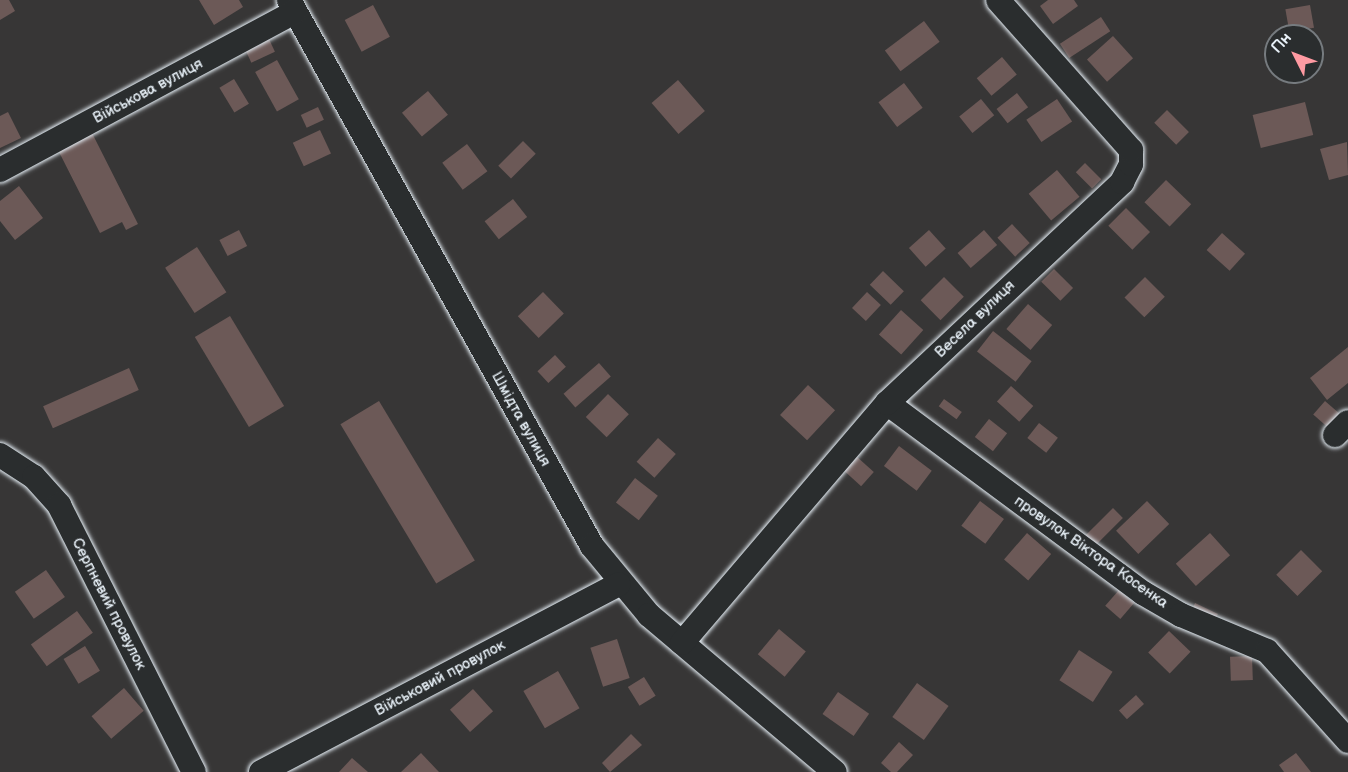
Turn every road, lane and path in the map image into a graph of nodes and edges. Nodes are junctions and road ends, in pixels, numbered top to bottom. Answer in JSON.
{"nodes":[{"id":1,"x":998,"y":0,"type":"edge"},
{"id":2,"x":292,"y":6,"type":"edge"},
{"id":3,"x":0,"y":170,"type":"edge"},
{"id":4,"x":887,"y":403,"type":"junction"},
{"id":5,"x":0,"y":455,"type":"edge"},
{"id":6,"x":620,"y":584,"type":"junction"},
{"id":7,"x":682,"y":643,"type":"junction"},
{"id":8,"x":1348,"y":741,"type":"edge"},
{"id":9,"x":829,"y":770,"type":"edge"},
{"id":10,"x":194,"y":772,"type":"edge"},
{"id":11,"x":261,"y":772,"type":"edge"}],
"edges":[{"from":1,"to":4,"type":"street","name":"Весела вулиця"},
{"from":2,"to":3,"type":"street","name":"Військова вулиця"},
{"from":2,"to":6,"type":"street","name":"Шмідта вулиця"},
{"from":4,"to":7,"type":"street","name":"Весела вулиця"},
{"from":4,"to":8,"type":"street","name":"провулок Віктора Косенка"},
{"from":5,"to":10,"type":"street","name":"Серпневий провулок"},
{"from":6,"to":7,"type":"street","name":"Шмідта вулиця"},
{"from":6,"to":11,"type":"street","name":"Військовий провулок"},
{"from":7,"to":9,"type":"street","name":"Шмідта вулиця"}]}
